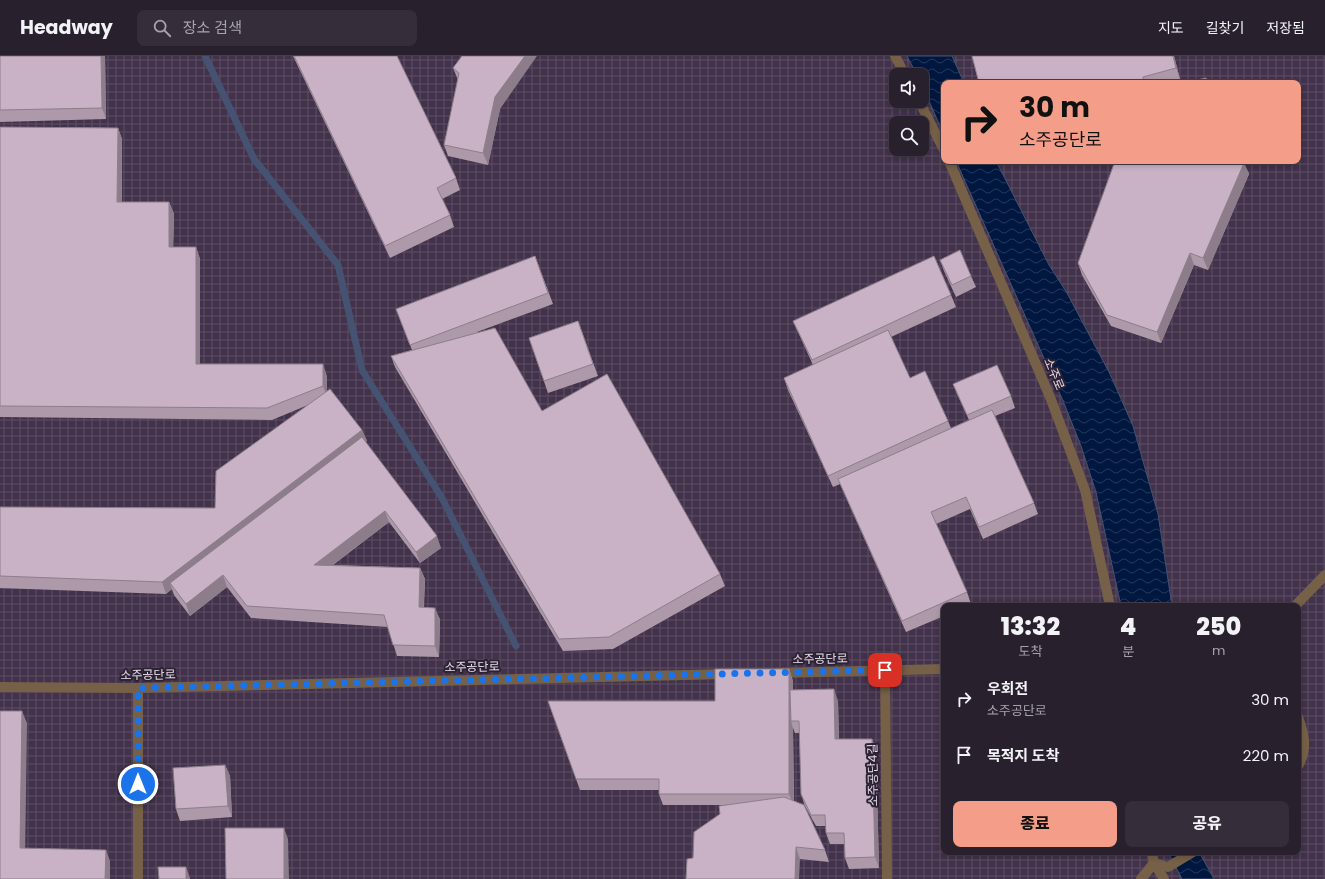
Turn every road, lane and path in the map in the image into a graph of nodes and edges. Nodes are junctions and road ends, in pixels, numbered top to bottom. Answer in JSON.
{"nodes":[{"id":1,"x":895,"y":56,"type":"edge"},
{"id":2,"x":901,"y":68,"type":"edge"},
{"id":3,"x":923,"y":108,"type":"edge"},
{"id":4,"x":941,"y":144,"type":"edge"},
{"id":5,"x":950,"y":164,"type":"edge"},
{"id":6,"x":1325,"y":575,"type":"edge"},
{"id":7,"x":1109,"y":603,"type":"edge"},
{"id":8,"x":1298,"y":603,"type":"edge"},
{"id":9,"x":941,"y":669,"type":"edge"},
{"id":10,"x":885,"y":670,"type":"junction"},
{"id":11,"x":766,"y":673,"type":"edge"},
{"id":12,"x":742,"y":674,"type":"edge"},
{"id":13,"x":0,"y":688,"type":"edge"},
{"id":14,"x":138,"y":688,"type":"junction"},
{"id":15,"x":1301,"y":725,"type":"edge"},
{"id":16,"x":1301,"y":760,"type":"edge"},
{"id":17,"x":1153,"y":855,"type":"edge"},
{"id":18,"x":1188,"y":855,"type":"edge"},
{"id":19,"x":1154,"y":863,"type":"junction"},
{"id":20,"x":138,"y":879,"type":"edge"},
{"id":21,"x":887,"y":879,"type":"edge"},
{"id":22,"x":1141,"y":879,"type":"edge"},
{"id":23,"x":1164,"y":879,"type":"edge"}],
"edges":[{"from":1,"to":2,"type":"street"},
{"from":3,"to":4,"type":"street"},
{"from":5,"to":7,"type":"street","name":"소주로"},
{"from":6,"to":8,"type":"street"},
{"from":9,"to":10,"type":"street","name":"소주공단로"},
{"from":10,"to":11,"type":"street","name":"소주공단로"},
{"from":10,"to":21,"type":"street","name":"소주공단4길"},
{"from":12,"to":14,"type":"street","name":"소주공단로"},
{"from":13,"to":14,"type":"street","name":"소주공단로"},
{"from":14,"to":20,"type":"street"},
{"from":15,"to":16,"type":"street"},
{"from":17,"to":19,"type":"street"},
{"from":18,"to":19,"type":"street"},
{"from":19,"to":22,"type":"street"},
{"from":19,"to":23,"type":"street"}]}
